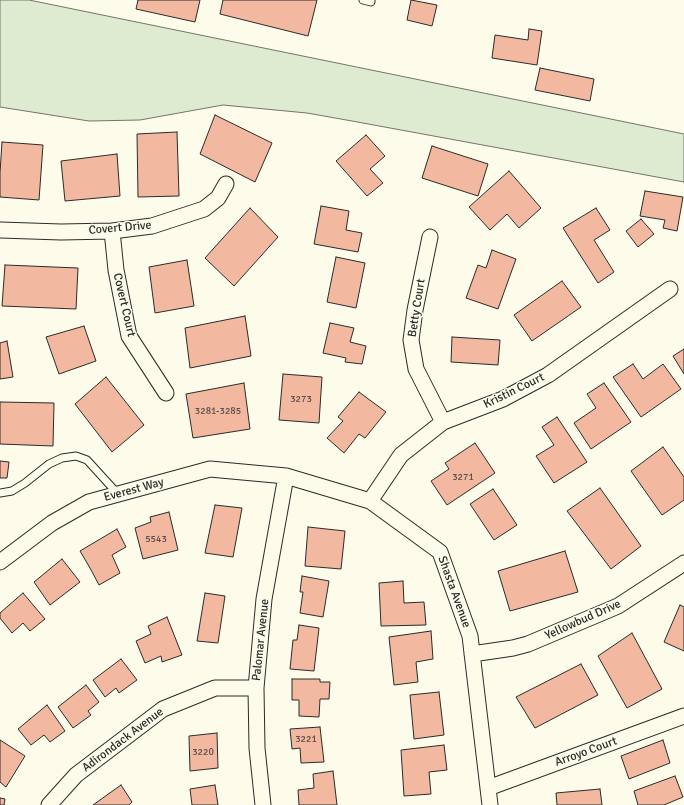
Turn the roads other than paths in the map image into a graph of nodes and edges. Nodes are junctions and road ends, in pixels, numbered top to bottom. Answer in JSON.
{"nodes":[{"id":1,"x":363,"y":0,"type":"edge"},
{"id":2,"x":371,"y":0,"type":"edge"},
{"id":3,"x":226,"y":184,"type":"dead end"},
{"id":4,"x":0,"y":230,"type":"edge"},
{"id":5,"x":112,"y":231,"type":"junction"},
{"id":6,"x":430,"y":237,"type":"dead end"},
{"id":7,"x":670,"y":289,"type":"dead end"},
{"id":8,"x":166,"y":393,"type":"dead end"},
{"id":9,"x":443,"y":422,"type":"junction"},
{"id":10,"x":286,"y":476,"type":"junction"},
{"id":11,"x":0,"y":493,"type":"edge"},
{"id":12,"x":118,"y":494,"type":"junction"},
{"id":13,"x":370,"y":501,"type":"junction"},
{"id":14,"x":0,"y":562,"type":"edge"},
{"id":15,"x":684,"y":562,"type":"edge"},
{"id":16,"x":472,"y":654,"type":"junction"},
{"id":17,"x":256,"y":688,"type":"junction"},
{"id":18,"x":684,"y":716,"type":"edge"},
{"id":19,"x":488,"y":788,"type":"junction"},
{"id":20,"x":49,"y":805,"type":"edge"},
{"id":21,"x":263,"y":805,"type":"edge"},
{"id":22,"x":490,"y":805,"type":"edge"}],
"edges":[{"from":1,"to":2,"type":"lane"},
{"from":3,"to":5,"type":"street","name":"Covert Drive"},
{"from":4,"to":5,"type":"street","name":"Covert Drive"},
{"from":5,"to":8,"type":"street","name":"Covert Court"},
{"from":6,"to":9,"type":"street","name":"Betty Court"},
{"from":7,"to":9,"type":"street","name":"Kristin Court"},
{"from":9,"to":13,"type":"street","name":"Kristin Court"},
{"from":10,"to":12,"type":"street","name":"Everest Way"},
{"from":10,"to":13,"type":"street","name":"Shasta Avenue"},
{"from":10,"to":17,"type":"street","name":"Palomar Avenue"},
{"from":11,"to":12,"type":"lane"},
{"from":12,"to":14,"type":"street","name":"Everest Way"},
{"from":13,"to":16,"type":"street","name":"Shasta Avenue"},
{"from":15,"to":16,"type":"street","name":"Yellowbud Drive"},
{"from":16,"to":19,"type":"street","name":"Shasta Avenue"},
{"from":17,"to":20,"type":"street","name":"Adirondack Avenue"},
{"from":17,"to":21,"type":"street","name":"Palomar Avenue"},
{"from":18,"to":19,"type":"street","name":"Arroyo Court"},
{"from":19,"to":22,"type":"street","name":"Shasta Avenue"}]}
